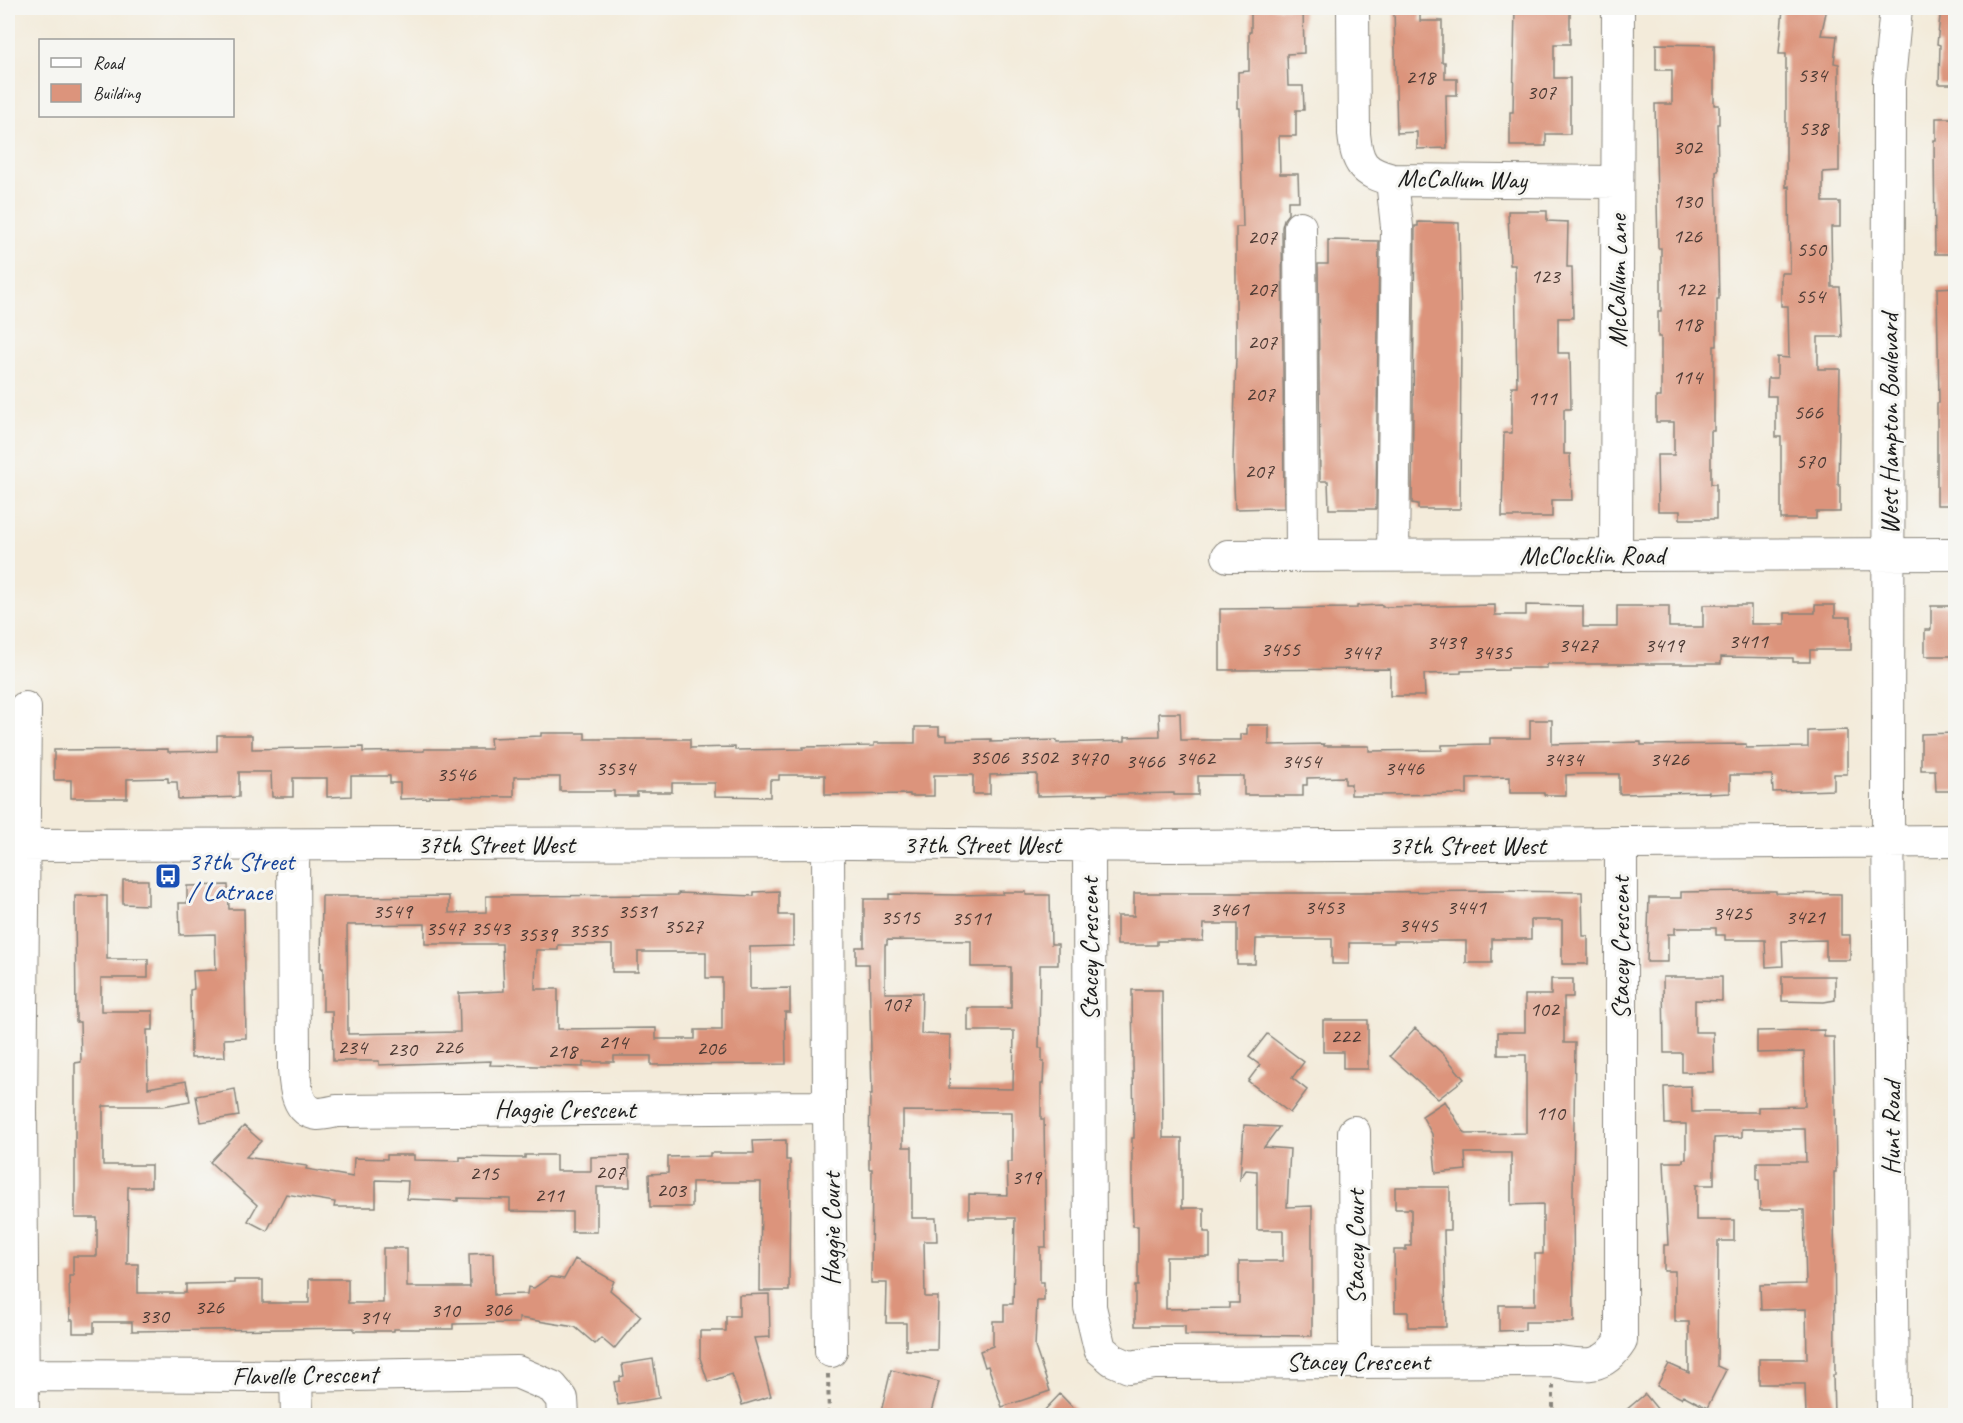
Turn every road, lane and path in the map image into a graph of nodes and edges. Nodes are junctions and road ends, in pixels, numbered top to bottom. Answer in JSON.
{"nodes":[{"id":1,"x":1353,"y":8,"type":"edge"},
{"id":2,"x":1618,"y":8,"type":"edge"},
{"id":3,"x":1896,"y":8,"type":"edge"},
{"id":4,"x":1392,"y":180,"type":"junction"},
{"id":5,"x":1617,"y":182,"type":"junction"},
{"id":6,"x":1300,"y":227,"type":"dead end"},
{"id":7,"x":1616,"y":554,"type":"junction"},
{"id":8,"x":1888,"y":554,"type":"junction"},
{"id":9,"x":1956,"y":554,"type":"edge"},
{"id":10,"x":1302,"y":555,"type":"junction"},
{"id":11,"x":1393,"y":555,"type":"junction"},
{"id":12,"x":1228,"y":556,"type":"dead end"},
{"id":13,"x":25,"y":708,"type":"dead end"},
{"id":14,"x":1889,"y":841,"type":"junction"},
{"id":15,"x":1956,"y":841,"type":"edge"},
{"id":16,"x":828,"y":843,"type":"junction"},
{"id":17,"x":1089,"y":844,"type":"junction"},
{"id":18,"x":1621,"y":844,"type":"junction"},
{"id":19,"x":293,"y":845,"type":"junction"},
{"id":20,"x":15,"y":846,"type":"edge"},
{"id":21,"x":829,"y":1107,"type":"junction"},
{"id":22,"x":14,"y":1111,"type":"edge"},
{"id":23,"x":1354,"y":1132,"type":"dead end"},
{"id":24,"x":831,"y":1352,"type":"dead end"},
{"id":25,"x":1355,"y":1361,"type":"junction"},
{"id":26,"x":22,"y":1375,"type":"junction"},
{"id":27,"x":296,"y":1376,"type":"junction"},
{"id":28,"x":1553,"y":1382,"type":"dead end"},
{"id":29,"x":829,"y":1393,"type":"dead end"},
{"id":30,"x":23,"y":1416,"type":"edge"},
{"id":31,"x":297,"y":1416,"type":"edge"},
{"id":32,"x":563,"y":1416,"type":"edge"},
{"id":33,"x":829,"y":1416,"type":"edge"},
{"id":34,"x":1553,"y":1416,"type":"edge"},
{"id":35,"x":1893,"y":1416,"type":"edge"}],
"edges":[{"from":1,"to":4,"type":"street","name":"McCallum Way"},
{"from":2,"to":5,"type":"street","name":"McCallum Lane"},
{"from":3,"to":8,"type":"street","name":"West Hampton Boulevard"},
{"from":4,"to":5,"type":"street","name":"McCallum Way"},
{"from":4,"to":11,"type":"street"},
{"from":5,"to":7,"type":"street","name":"McCallum Lane"},
{"from":6,"to":10,"type":"street"},
{"from":7,"to":8,"type":"street","name":"McClocklin Road"},
{"from":7,"to":11,"type":"street","name":"McClocklin Road"},
{"from":8,"to":9,"type":"street","name":"McClocklin Road"},
{"from":8,"to":14,"type":"street","name":"West Hampton Boulevard"},
{"from":10,"to":11,"type":"street","name":"McClocklin Road"},
{"from":10,"to":12,"type":"street","name":"McClocklin Road"},
{"from":13,"to":20,"type":"street"},
{"from":14,"to":15,"type":"street","name":"37th Street West"},
{"from":14,"to":18,"type":"street","name":"37th Street West"},
{"from":14,"to":35,"type":"street","name":"Hunt Road"},
{"from":16,"to":17,"type":"street","name":"37th Street West"},
{"from":16,"to":19,"type":"street","name":"37th Street West"},
{"from":16,"to":21,"type":"street"},
{"from":17,"to":18,"type":"street","name":"37th Street West"},
{"from":17,"to":25,"type":"street","name":"Stacey Crescent"},
{"from":18,"to":25,"type":"street","name":"Stacey Crescent"},
{"from":19,"to":20,"type":"street","name":"37th Street West"},
{"from":19,"to":21,"type":"street","name":"Haggie Crescent"},
{"from":20,"to":22,"type":"street"},
{"from":21,"to":24,"type":"street","name":"Haggie Court"},
{"from":22,"to":26,"type":"street"},
{"from":23,"to":25,"type":"street","name":"Stacey Court"},
{"from":26,"to":27,"type":"street","name":"Flavelle Crescent"},
{"from":26,"to":30,"type":"street"},
{"from":27,"to":31,"type":"street"},
{"from":27,"to":32,"type":"street","name":"Flavelle Crescent"},
{"from":28,"to":34,"type":"path"},
{"from":29,"to":33,"type":"path"}]}
